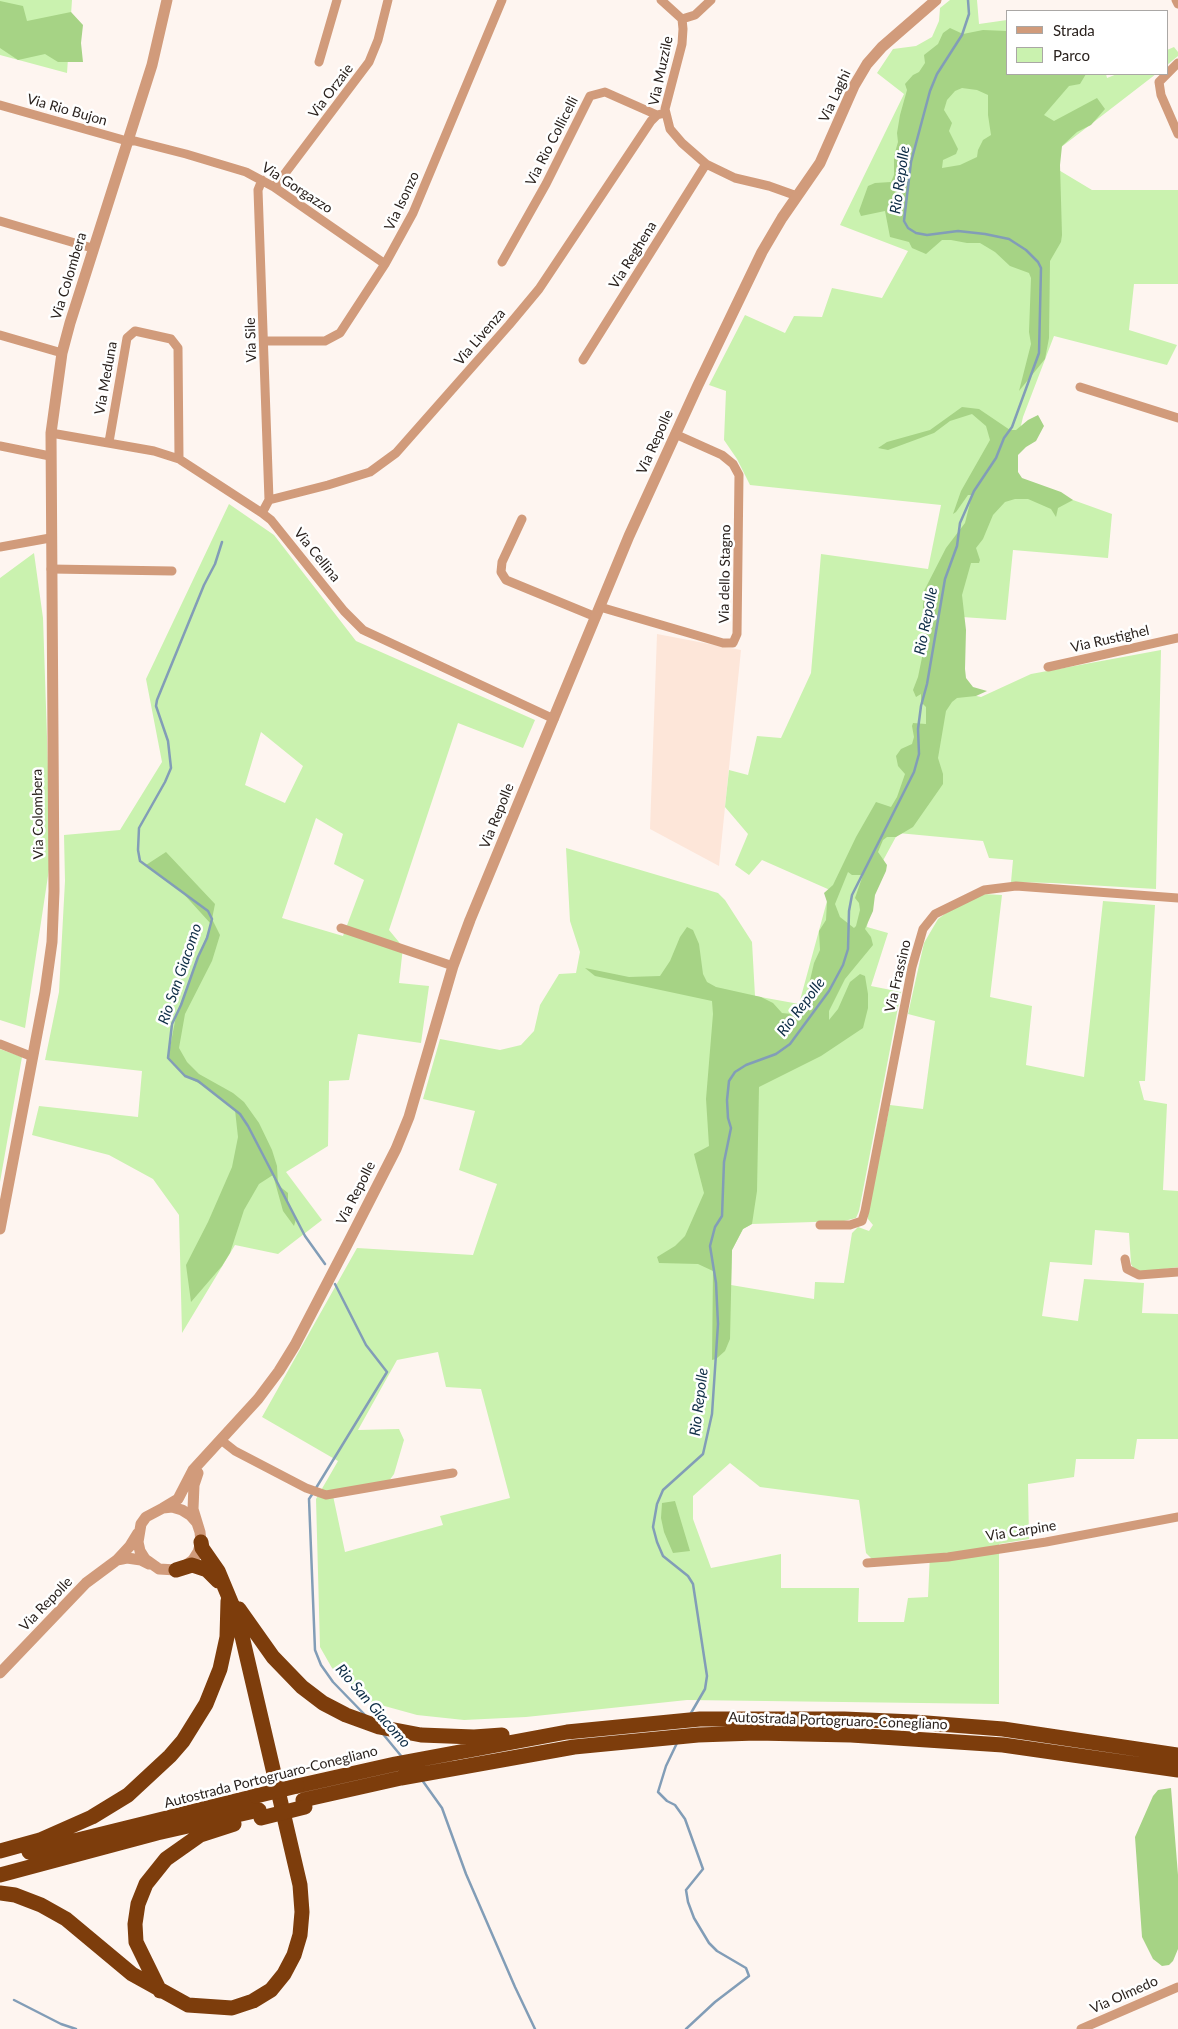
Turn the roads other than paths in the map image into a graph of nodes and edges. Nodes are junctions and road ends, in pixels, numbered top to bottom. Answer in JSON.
{"nodes":[{"id":1,"x":167,"y":0,"type":"edge"},
{"id":2,"x":337,"y":0,"type":"edge"},
{"id":3,"x":388,"y":0,"type":"edge"},
{"id":4,"x":502,"y":0,"type":"edge"},
{"id":5,"x":662,"y":0,"type":"edge"},
{"id":6,"x":936,"y":0,"type":"edge"},
{"id":7,"x":1176,"y":0,"type":"edge"},
{"id":8,"x":710,"y":2,"type":"edge"},
{"id":9,"x":1178,"y":4,"type":"edge"},
{"id":10,"x":682,"y":19,"type":"junction"},
{"id":11,"x":319,"y":62,"type":"dead end"},
{"id":12,"x":1178,"y":63,"type":"edge"},
{"id":13,"x":1168,"y":73,"type":"edge"},
{"id":14,"x":1166,"y":75,"type":"edge"},
{"id":15,"x":0,"y":105,"type":"edge"},
{"id":16,"x":661,"y":114,"type":"junction"},
{"id":17,"x":1178,"y":134,"type":"edge"},
{"id":18,"x":127,"y":141,"type":"junction"},
{"id":19,"x":706,"y":164,"type":"junction"},
{"id":20,"x":262,"y":180,"type":"junction"},
{"id":21,"x":274,"y":187,"type":"junction"},
{"id":22,"x":797,"y":196,"type":"junction"},
{"id":23,"x":0,"y":222,"type":"edge"},
{"id":24,"x":92,"y":248,"type":"junction"},
{"id":25,"x":502,"y":262,"type":"dead end"},
{"id":26,"x":385,"y":264,"type":"junction"},
{"id":27,"x":0,"y":335,"type":"edge"},
{"id":28,"x":265,"y":341,"type":"junction"},
{"id":29,"x":62,"y":352,"type":"junction"},
{"id":30,"x":583,"y":360,"type":"dead end"},
{"id":31,"x":1080,"y":387,"type":"dead end"},
{"id":32,"x":1178,"y":418,"type":"edge"},
{"id":33,"x":50,"y":432,"type":"junction"},
{"id":34,"x":675,"y":434,"type":"junction"},
{"id":35,"x":109,"y":442,"type":"junction"},
{"id":36,"x":0,"y":446,"type":"edge"},
{"id":37,"x":50,"y":456,"type":"junction"},
{"id":38,"x":179,"y":459,"type":"junction"},
{"id":39,"x":269,"y":500,"type":"junction"},
{"id":40,"x":262,"y":513,"type":"junction"},
{"id":41,"x":522,"y":519,"type":"dead end"},
{"id":42,"x":50,"y":538,"type":"junction"},
{"id":43,"x":0,"y":548,"type":"edge"},
{"id":44,"x":51,"y":569,"type":"junction"},
{"id":45,"x":172,"y":571,"type":"dead end"},
{"id":46,"x":598,"y":612,"type":"junction"},
{"id":47,"x":1178,"y":638,"type":"edge"},
{"id":48,"x":1048,"y":667,"type":"dead end"},
{"id":49,"x":554,"y":720,"type":"junction"},
{"id":50,"x":1178,"y":898,"type":"edge"},
{"id":51,"x":341,"y":928,"type":"dead end"},
{"id":52,"x":453,"y":966,"type":"junction"},
{"id":53,"x":0,"y":1044,"type":"edge"},
{"id":54,"x":33,"y":1057,"type":"junction"},
{"id":55,"x":820,"y":1225,"type":"dead end"},
{"id":56,"x":0,"y":1229,"type":"edge"},
{"id":57,"x":1125,"y":1259,"type":"dead end"},
{"id":58,"x":1178,"y":1272,"type":"edge"},
{"id":59,"x":222,"y":1440,"type":"junction"},
{"id":60,"x":201,"y":1462,"type":"junction"},
{"id":61,"x":453,"y":1474,"type":"dead end"},
{"id":62,"x":162,"y":1508,"type":"junction"},
{"id":63,"x":1178,"y":1517,"type":"edge"},
{"id":64,"x":138,"y":1533,"type":"junction"},
{"id":65,"x":200,"y":1537,"type":"junction"},
{"id":66,"x":117,"y":1560,"type":"junction"},
{"id":67,"x":868,"y":1563,"type":"dead end"},
{"id":68,"x":152,"y":1565,"type":"junction"},
{"id":69,"x":176,"y":1570,"type":"junction"},
{"id":70,"x":228,"y":1592,"type":"junction"},
{"id":71,"x":0,"y":1673,"type":"edge"},
{"id":72,"x":642,"y":1724,"type":"junction"},
{"id":73,"x":715,"y":1727,"type":"junction"},
{"id":74,"x":1178,"y":1755,"type":"edge"},
{"id":75,"x":1178,"y":1770,"type":"edge"},
{"id":76,"x":398,"y":1771,"type":"junction"},
{"id":77,"x":301,"y":1797,"type":"junction"},
{"id":78,"x":259,"y":1808,"type":"junction"},
{"id":79,"x":0,"y":1851,"type":"edge"},
{"id":80,"x":0,"y":1859,"type":"edge"},
{"id":81,"x":0,"y":1875,"type":"edge"},
{"id":82,"x":0,"y":1893,"type":"edge"},
{"id":83,"x":1178,"y":1987,"type":"edge"},
{"id":84,"x":160,"y":1991,"type":"junction"},
{"id":85,"x":1081,"y":2029,"type":"edge"}],
"edges":[{"from":1,"to":18,"type":"street","name":"Via Colombera"},
{"from":2,"to":11,"type":"street"},
{"from":3,"to":21,"type":"street","name":"Via Orzaie"},
{"from":4,"to":26,"type":"street","name":"Via Isonzo"},
{"from":5,"to":10,"type":"street","name":"Via Muzzile"},
{"from":6,"to":22,"type":"street","name":"Via Laghi"},
{"from":7,"to":9,"type":"street"},
{"from":8,"to":10,"type":"street"},
{"from":10,"to":16,"type":"street","name":"Via Muzzile"},
{"from":12,"to":13,"type":"street"},
{"from":14,"to":17,"type":"street"},
{"from":15,"to":18,"type":"street","name":"Via Rio Bujon"},
{"from":16,"to":19,"type":"street","name":"Via Muzzile"},
{"from":16,"to":25,"type":"street","name":"Via Rio Collicelli"},
{"from":16,"to":39,"type":"street","name":"Via Livenza"},
{"from":18,"to":20,"type":"street","name":"Via Gorgazzo"},
{"from":18,"to":24,"type":"street","name":"Via Colombera"},
{"from":19,"to":22,"type":"street","name":"Via Muzzile"},
{"from":19,"to":30,"type":"street","name":"Via Reghena"},
{"from":20,"to":21,"type":"street","name":"Via Gorgazzo"},
{"from":20,"to":28,"type":"street","name":"Via Sile"},
{"from":21,"to":26,"type":"street","name":"Via Gorgazzo"},
{"from":22,"to":34,"type":"street","name":"Via Repolle"},
{"from":23,"to":24,"type":"street"},
{"from":24,"to":29,"type":"street","name":"Via Colombera"},
{"from":26,"to":28,"type":"street","name":"Via Isonzo"},
{"from":27,"to":29,"type":"street"},
{"from":28,"to":39,"type":"street","name":"Via Sile"},
{"from":29,"to":33,"type":"street","name":"Via Colombera"},
{"from":31,"to":32,"type":"street"},
{"from":33,"to":35,"type":"street","name":"Via Cellina"},
{"from":33,"to":37,"type":"street","name":"Via Colombera"},
{"from":34,"to":46,"type":"street","name":"Via Repolle"},
{"from":34,"to":46,"type":"street","name":"Via dello Stagno"},
{"from":35,"to":38,"type":"street","name":"Via Cellina"},
{"from":35,"to":38,"type":"street","name":"Via Meduna"},
{"from":36,"to":37,"type":"street"},
{"from":37,"to":42,"type":"street","name":"Via Colombera"},
{"from":38,"to":40,"type":"street","name":"Via Cellina"},
{"from":39,"to":40,"type":"street"},
{"from":40,"to":49,"type":"street","name":"Via Cellina"},
{"from":41,"to":46,"type":"street"},
{"from":42,"to":43,"type":"street"},
{"from":42,"to":44,"type":"street","name":"Via Colombera"},
{"from":44,"to":45,"type":"street"},
{"from":44,"to":54,"type":"street","name":"Via Colombera"},
{"from":46,"to":49,"type":"street","name":"Via Repolle"},
{"from":47,"to":48,"type":"street","name":"Via Rustighel"},
{"from":49,"to":52,"type":"street","name":"Via Repolle"},
{"from":50,"to":55,"type":"street","name":"Via Frassino"},
{"from":51,"to":52,"type":"street"},
{"from":52,"to":59,"type":"street","name":"Via Repolle"},
{"from":53,"to":54,"type":"street"},
{"from":54,"to":56,"type":"street","name":"Via Colombera"},
{"from":57,"to":58,"type":"street"},
{"from":59,"to":60,"type":"street","name":"Via Repolle"},
{"from":59,"to":61,"type":"street"},
{"from":60,"to":62,"type":"street","name":"Via Repolle"},
{"from":60,"to":65,"type":"street","name":"Via Repolle"},
{"from":62,"to":64,"type":"street","name":"Via Repolle"},
{"from":62,"to":65,"type":"street"},
{"from":63,"to":67,"type":"street","name":"Via Carpine"},
{"from":64,"to":66,"type":"street","name":"Via Repolle"},
{"from":64,"to":68,"type":"street"},
{"from":65,"to":69,"type":"street"},
{"from":65,"to":70,"type":"highway"},
{"from":66,"to":68,"type":"street"},
{"from":66,"to":71,"type":"street","name":"Via Repolle"},
{"from":68,"to":69,"type":"street"},
{"from":69,"to":70,"type":"highway"},
{"from":70,"to":72,"type":"highway"},
{"from":70,"to":79,"type":"highway"},
{"from":70,"to":84,"type":"highway"},
{"from":72,"to":73,"type":"highway","name":"Autostrada Portogruaro-Conegliano"},
{"from":72,"to":76,"type":"highway","name":"Autostrada Portogruaro-Conegliano"},
{"from":73,"to":74,"type":"highway","name":"Autostrada Portogruaro-Conegliano"},
{"from":73,"to":75,"type":"highway","name":"Autostrada Portogruaro-Conegliano"},
{"from":73,"to":76,"type":"highway","name":"Autostrada Portogruaro-Conegliano"},
{"from":76,"to":77,"type":"highway","name":"Autostrada Portogruaro-Conegliano"},
{"from":76,"to":77,"type":"highway","name":"Autostrada Portogruaro-Conegliano"},
{"from":77,"to":78,"type":"highway","name":"Autostrada Portogruaro-Conegliano","bridge":true},
{"from":77,"to":78,"type":"highway","bridge":true},
{"from":78,"to":80,"type":"highway","name":"Autostrada Portogruaro-Conegliano"},
{"from":78,"to":81,"type":"highway","name":"Autostrada Portogruaro-Conegliano"},
{"from":78,"to":84,"type":"highway"},
{"from":82,"to":84,"type":"highway"},
{"from":83,"to":85,"type":"street","name":"Via Olmedo"}]}
